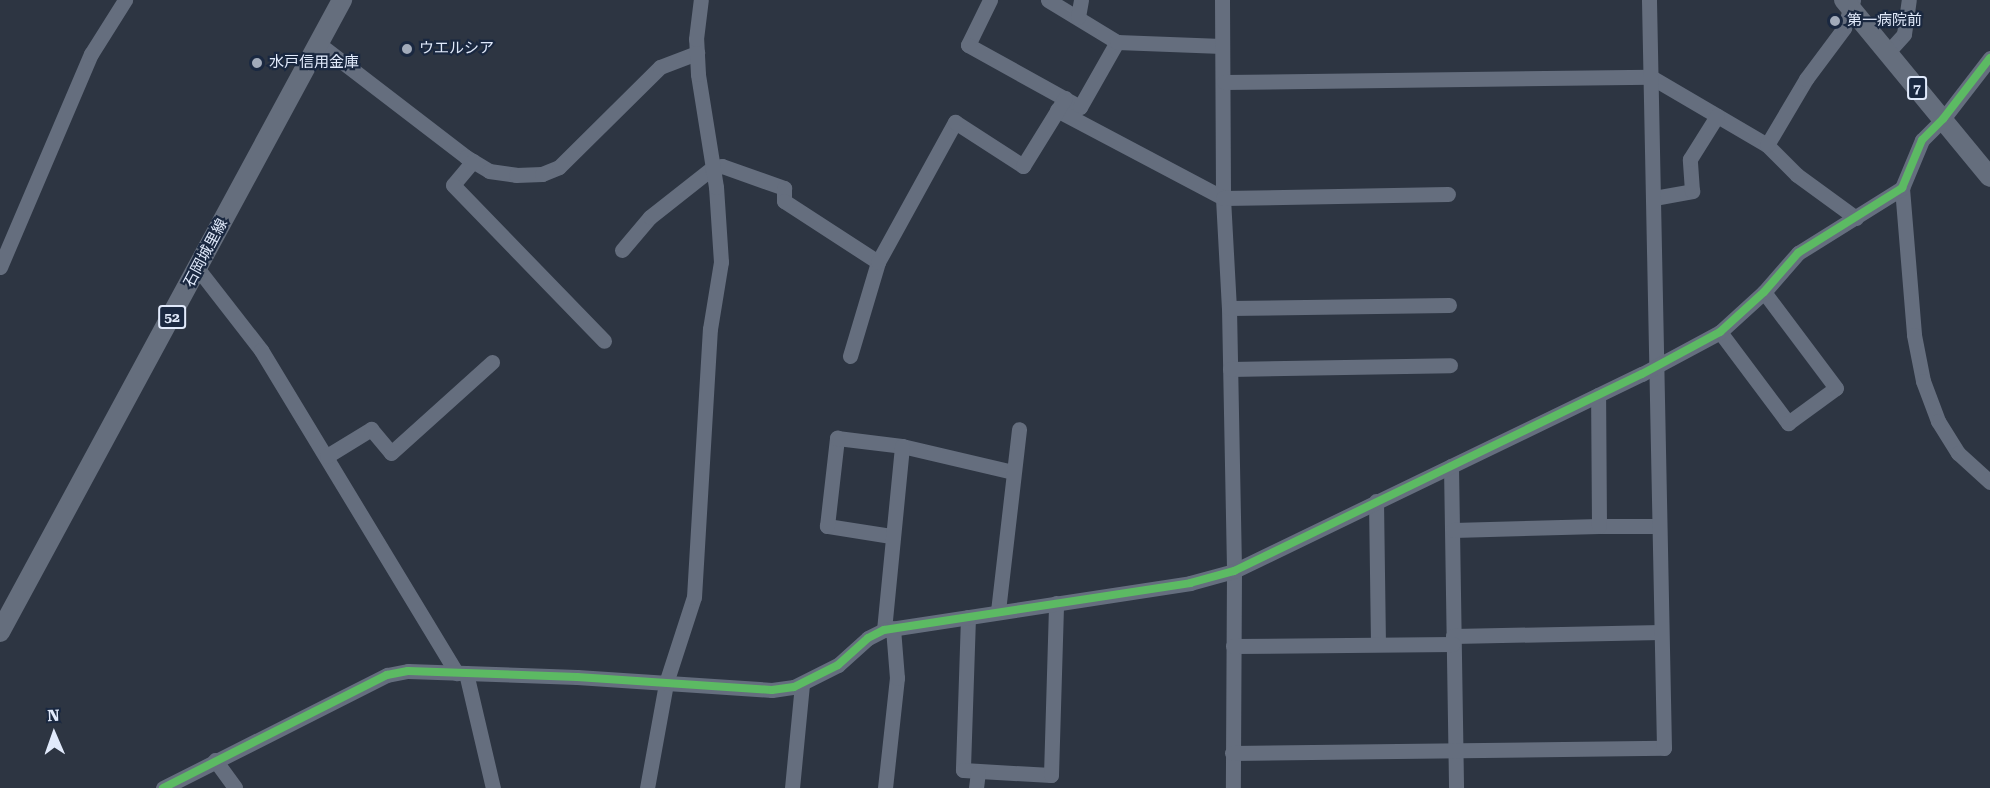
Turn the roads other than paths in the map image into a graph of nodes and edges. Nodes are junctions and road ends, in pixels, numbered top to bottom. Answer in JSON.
{"nodes":[{"id":1,"x":125,"y":0,"type":"edge"},
{"id":2,"x":342,"y":0,"type":"edge"},
{"id":3,"x":701,"y":0,"type":"edge"},
{"id":4,"x":990,"y":0,"type":"edge"},
{"id":5,"x":1048,"y":0,"type":"edge"},
{"id":6,"x":1081,"y":0,"type":"edge"},
{"id":7,"x":1222,"y":0,"type":"edge"},
{"id":8,"x":1649,"y":0,"type":"edge"},
{"id":9,"x":1909,"y":0,"type":"edge"},
{"id":10,"x":1849,"y":2,"type":"edge"},
{"id":11,"x":1078,"y":17,"type":"junction"},
{"id":12,"x":1117,"y":42,"type":"junction"},
{"id":13,"x":319,"y":44,"type":"junction"},
{"id":14,"x":1222,"y":46,"type":"junction"},
{"id":15,"x":1888,"y":52,"type":"junction"},
{"id":16,"x":697,"y":53,"type":"junction"},
{"id":17,"x":1990,"y":58,"type":"edge"},
{"id":18,"x":1651,"y":77,"type":"junction"},
{"id":19,"x":1224,"y":82,"type":"junction"},
{"id":20,"x":1061,"y":104,"type":"junction"},
{"id":21,"x":1717,"y":116,"type":"junction"},
{"id":22,"x":1943,"y":119,"type":"junction"},
{"id":23,"x":1767,"y":145,"type":"junction"},
{"id":24,"x":472,"y":161,"type":"junction"},
{"id":25,"x":712,"y":168,"type":"junction"},
{"id":26,"x":1990,"y":177,"type":"edge"},
{"id":27,"x":1902,"y":188,"type":"junction"},
{"id":28,"x":1448,"y":194,"type":"dead end"},
{"id":29,"x":1222,"y":198,"type":"junction"},
{"id":30,"x":1654,"y":198,"type":"junction"},
{"id":31,"x":1856,"y":218,"type":"junction"},
{"id":32,"x":622,"y":250,"type":"dead end"},
{"id":33,"x":878,"y":262,"type":"junction"},
{"id":34,"x":0,"y":267,"type":"edge"},
{"id":35,"x":198,"y":269,"type":"junction"},
{"id":36,"x":1764,"y":292,"type":"junction"},
{"id":37,"x":1449,"y":305,"type":"dead end"},
{"id":38,"x":1229,"y":308,"type":"junction"},
{"id":39,"x":1720,"y":332,"type":"junction"},
{"id":40,"x":604,"y":341,"type":"dead end"},
{"id":41,"x":850,"y":356,"type":"dead end"},
{"id":42,"x":492,"y":362,"type":"dead end"},
{"id":43,"x":1450,"y":365,"type":"dead end"},
{"id":44,"x":1658,"y":366,"type":"junction"},
{"id":45,"x":1230,"y":369,"type":"junction"},
{"id":46,"x":1598,"y":395,"type":"junction"},
{"id":47,"x":1019,"y":429,"type":"dead end"},
{"id":48,"x":902,"y":446,"type":"junction"},
{"id":49,"x":327,"y":456,"type":"junction"},
{"id":50,"x":1451,"y":466,"type":"junction"},
{"id":51,"x":1012,"y":472,"type":"junction"},
{"id":52,"x":1990,"y":482,"type":"edge"},
{"id":53,"x":1376,"y":501,"type":"junction"},
{"id":54,"x":1599,"y":526,"type":"junction"},
{"id":55,"x":1659,"y":526,"type":"junction"},
{"id":56,"x":1453,"y":530,"type":"junction"},
{"id":57,"x":891,"y":536,"type":"junction"},
{"id":58,"x":1234,"y":571,"type":"junction"},
{"id":59,"x":1056,"y":603,"type":"junction"},
{"id":60,"x":998,"y":611,"type":"junction"},
{"id":61,"x":968,"y":617,"type":"junction"},
{"id":62,"x":889,"y":629,"type":"junction"},
{"id":63,"x":0,"y":632,"type":"edge"},
{"id":64,"x":1661,"y":632,"type":"junction"},
{"id":65,"x":1453,"y":640,"type":"junction"},
{"id":66,"x":1378,"y":644,"type":"junction"},
{"id":67,"x":1233,"y":646,"type":"junction"},
{"id":68,"x":461,"y":673,"type":"junction"},
{"id":69,"x":666,"y":683,"type":"junction"},
{"id":70,"x":802,"y":685,"type":"junction"},
{"id":71,"x":1455,"y":751,"type":"junction"},
{"id":72,"x":1232,"y":753,"type":"junction"},
{"id":73,"x":215,"y":760,"type":"junction"},
{"id":74,"x":978,"y":772,"type":"junction"},
{"id":75,"x":1050,"y":781,"type":"edge"},
{"id":76,"x":163,"y":788,"type":"edge"},
{"id":77,"x":235,"y":788,"type":"edge"},
{"id":78,"x":493,"y":788,"type":"edge"},
{"id":79,"x":648,"y":788,"type":"edge"},
{"id":80,"x":792,"y":788,"type":"edge"},
{"id":81,"x":885,"y":788,"type":"edge"},
{"id":82,"x":976,"y":788,"type":"edge"},
{"id":83,"x":1233,"y":788,"type":"edge"},
{"id":84,"x":1456,"y":788,"type":"edge"}],
"edges":[{"from":1,"to":34,"type":"street"},
{"from":2,"to":13,"type":"main road","name":"石岡城里線","number":"52"},
{"from":3,"to":16,"type":"street"},
{"from":4,"to":20,"type":"street"},
{"from":5,"to":11,"type":"street"},
{"from":6,"to":11,"type":"street"},
{"from":7,"to":14,"type":"street"},
{"from":8,"to":18,"type":"street"},
{"from":9,"to":15,"type":"street"},
{"from":10,"to":15,"type":"main road","number":"7"},
{"from":10,"to":23,"type":"street"},
{"from":11,"to":12,"type":"street"},
{"from":12,"to":14,"type":"street"},
{"from":12,"to":20,"type":"street"},
{"from":13,"to":24,"type":"street"},
{"from":13,"to":35,"type":"main road","name":"石岡城里線","number":"52"},
{"from":14,"to":19,"type":"street"},
{"from":15,"to":22,"type":"main road","number":"7"},
{"from":16,"to":24,"type":"street"},
{"from":16,"to":25,"type":"street"},
{"from":17,"to":22,"type":"street"},
{"from":18,"to":19,"type":"street"},
{"from":18,"to":21,"type":"street"},
{"from":18,"to":30,"type":"street"},
{"from":19,"to":29,"type":"street"},
{"from":20,"to":29,"type":"street"},
{"from":20,"to":33,"type":"street"},
{"from":21,"to":23,"type":"street"},
{"from":21,"to":30,"type":"street"},
{"from":22,"to":26,"type":"main road","number":"7"},
{"from":22,"to":27,"type":"street"},
{"from":23,"to":31,"type":"street"},
{"from":24,"to":40,"type":"street"},
{"from":25,"to":32,"type":"street"},
{"from":25,"to":33,"type":"street"},
{"from":25,"to":69,"type":"street"},
{"from":27,"to":31,"type":"street"},
{"from":27,"to":52,"type":"street"},
{"from":28,"to":29,"type":"street"},
{"from":29,"to":38,"type":"street"},
{"from":30,"to":44,"type":"street"},
{"from":31,"to":36,"type":"street"},
{"from":33,"to":41,"type":"street"},
{"from":35,"to":49,"type":"street"},
{"from":35,"to":63,"type":"main road","name":"石岡城里線","number":"52"},
{"from":36,"to":39,"type":"street"},
{"from":36,"to":39,"type":"street"},
{"from":37,"to":38,"type":"street"},
{"from":38,"to":45,"type":"street"},
{"from":39,"to":44,"type":"street"},
{"from":42,"to":49,"type":"street"},
{"from":43,"to":45,"type":"street"},
{"from":44,"to":46,"type":"street"},
{"from":44,"to":55,"type":"street"},
{"from":45,"to":58,"type":"street"},
{"from":46,"to":50,"type":"street"},
{"from":46,"to":54,"type":"street"},
{"from":47,"to":51,"type":"street"},
{"from":48,"to":51,"type":"street"},
{"from":48,"to":57,"type":"street"},
{"from":48,"to":57,"type":"street"},
{"from":49,"to":68,"type":"street"},
{"from":50,"to":53,"type":"street"},
{"from":50,"to":56,"type":"street"},
{"from":51,"to":60,"type":"street"},
{"from":53,"to":58,"type":"street"},
{"from":53,"to":66,"type":"street"},
{"from":54,"to":55,"type":"street"},
{"from":54,"to":56,"type":"street"},
{"from":55,"to":64,"type":"street"},
{"from":56,"to":65,"type":"street"},
{"from":57,"to":62,"type":"street"},
{"from":58,"to":59,"type":"street"},
{"from":58,"to":67,"type":"street"},
{"from":59,"to":60,"type":"street"},
{"from":59,"to":75,"type":"street"},
{"from":60,"to":61,"type":"street"},
{"from":61,"to":62,"type":"street"},
{"from":61,"to":74,"type":"street"},
{"from":62,"to":70,"type":"street"},
{"from":62,"to":81,"type":"street"},
{"from":64,"to":65,"type":"street"},
{"from":64,"to":71,"type":"street"},
{"from":65,"to":66,"type":"street"},
{"from":65,"to":71,"type":"street"},
{"from":66,"to":67,"type":"street"},
{"from":67,"to":72,"type":"street"},
{"from":68,"to":69,"type":"street"},
{"from":68,"to":73,"type":"street"},
{"from":68,"to":78,"type":"street"},
{"from":69,"to":70,"type":"street"},
{"from":69,"to":79,"type":"street"},
{"from":70,"to":80,"type":"street"},
{"from":71,"to":72,"type":"street"},
{"from":71,"to":84,"type":"street"},
{"from":72,"to":83,"type":"street"},
{"from":73,"to":76,"type":"street"},
{"from":73,"to":77,"type":"street"},
{"from":74,"to":75,"type":"street"},
{"from":74,"to":82,"type":"street"}]}
